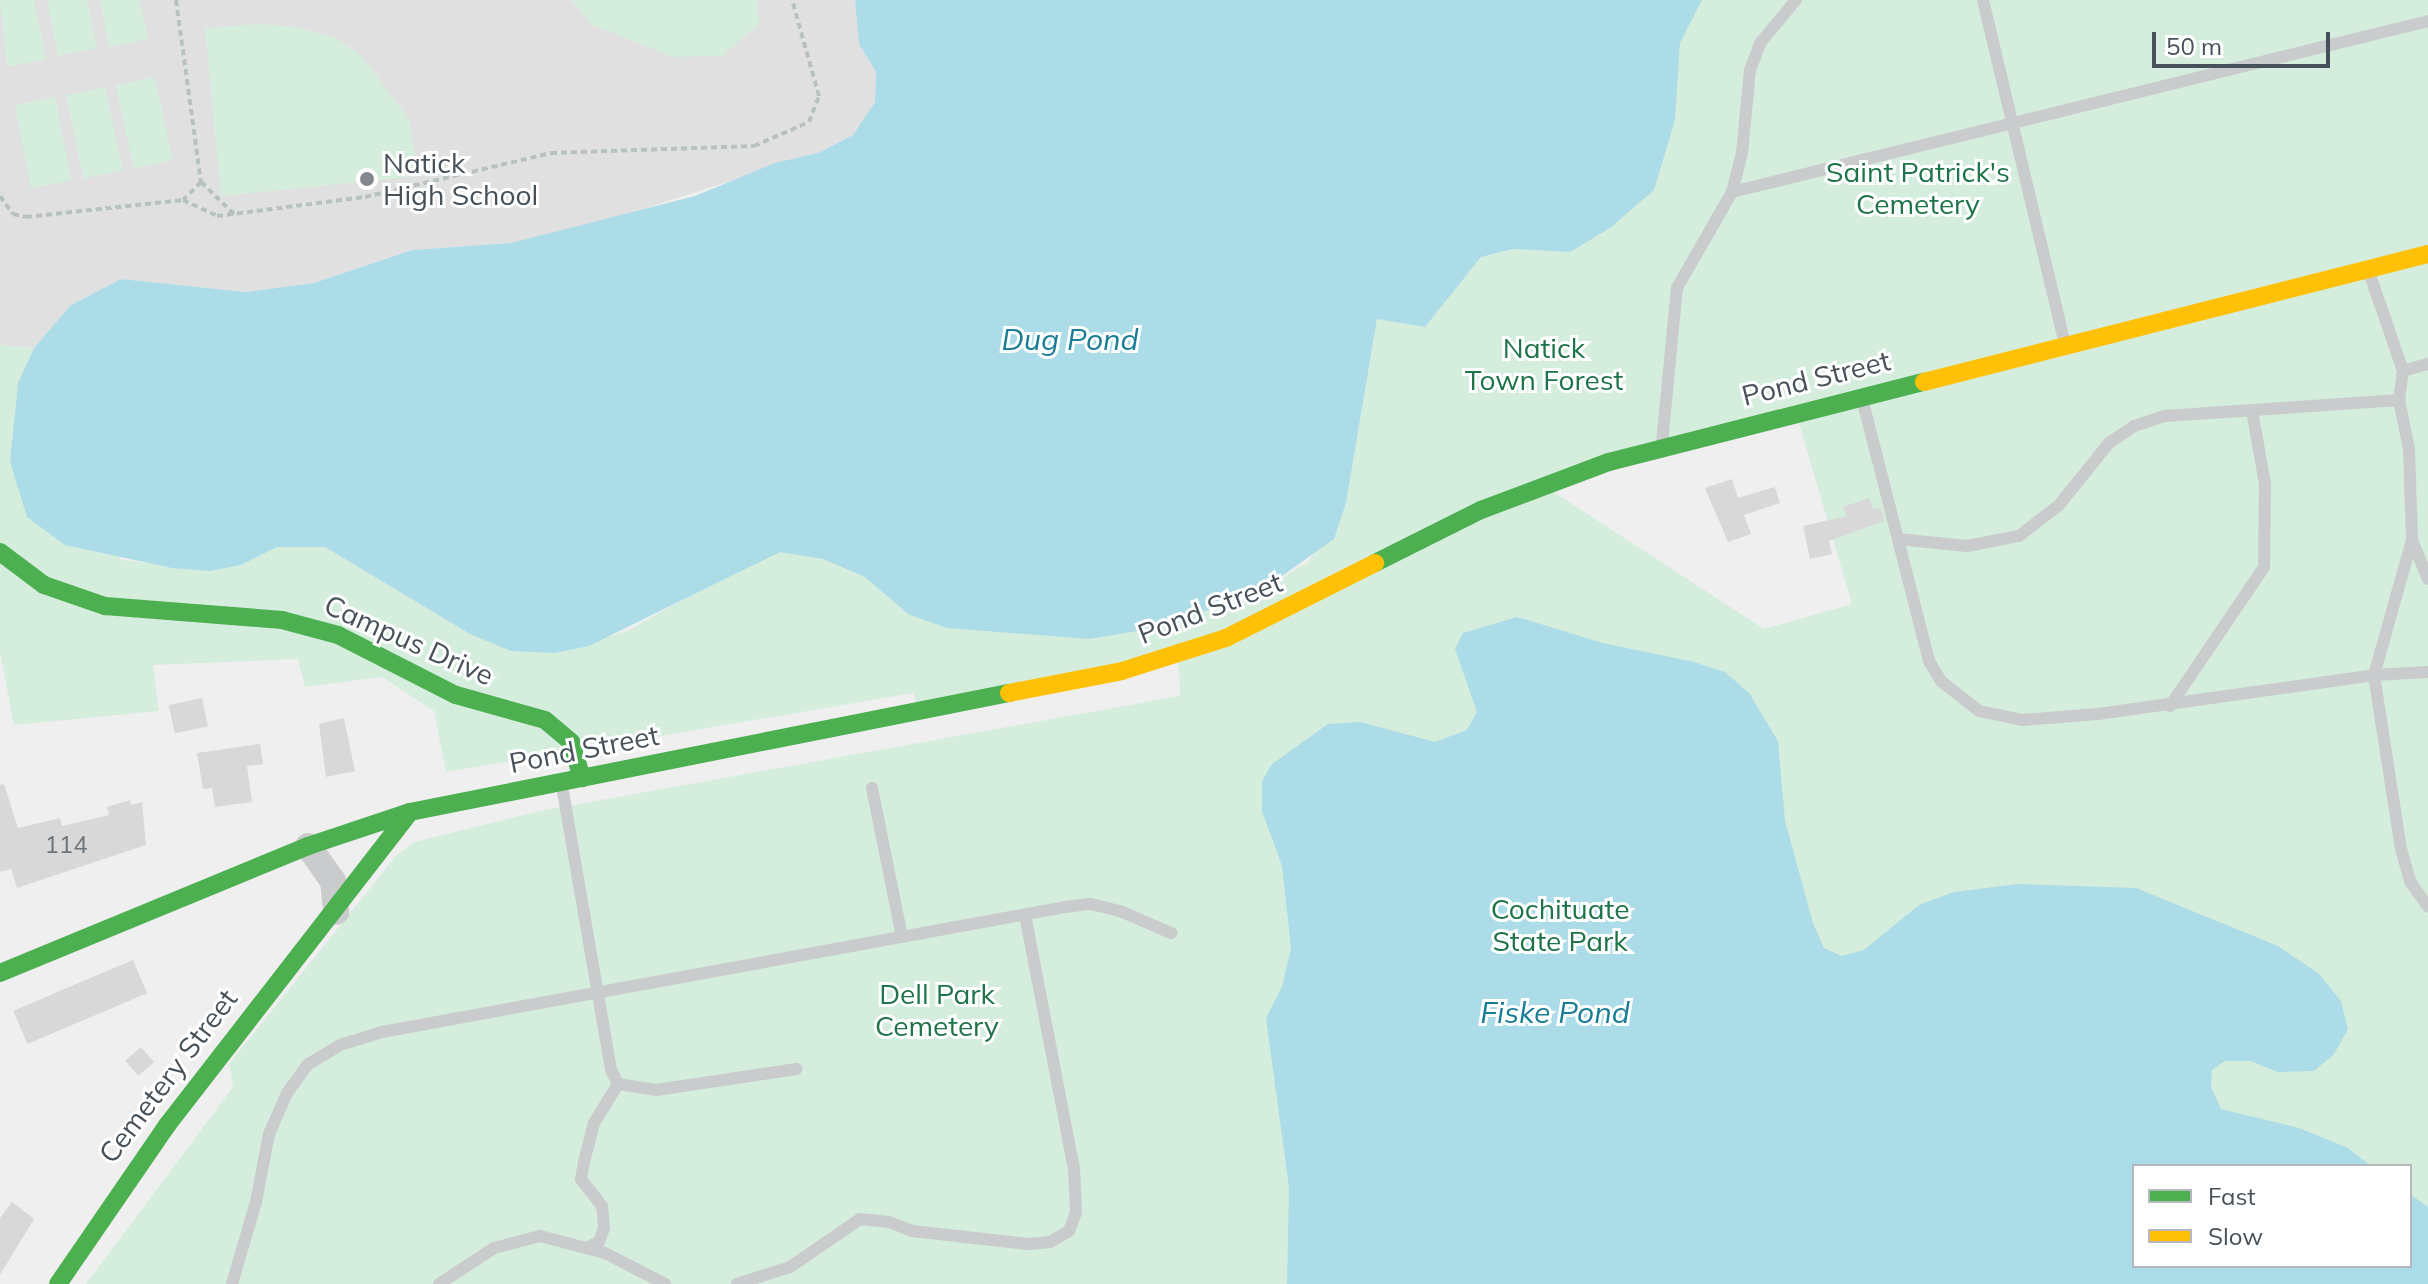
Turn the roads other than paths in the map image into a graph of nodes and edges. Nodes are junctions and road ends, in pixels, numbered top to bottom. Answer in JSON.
{"nodes":[{"id":1,"x":1796,"y":0,"type":"edge"},
{"id":2,"x":1983,"y":0,"type":"edge"},
{"id":3,"x":2428,"y":21,"type":"edge"},
{"id":4,"x":2012,"y":121,"type":"junction"},
{"id":5,"x":1732,"y":192,"type":"junction"},
{"id":6,"x":2428,"y":254,"type":"edge"},
{"id":7,"x":2368,"y":269,"type":"junction"},
{"id":8,"x":2065,"y":343,"type":"junction"},
{"id":9,"x":2428,"y":364,"type":"edge"},
{"id":10,"x":2403,"y":371,"type":"junction"},
{"id":11,"x":1862,"y":396,"type":"junction"},
{"id":12,"x":2399,"y":400,"type":"junction"},
{"id":13,"x":2252,"y":410,"type":"junction"},
{"id":14,"x":1661,"y":446,"type":"junction"},
{"id":15,"x":1898,"y":539,"type":"junction"},
{"id":16,"x":2412,"y":540,"type":"junction"},
{"id":17,"x":0,"y":552,"type":"edge"},
{"id":18,"x":2428,"y":579,"type":"edge"},
{"id":19,"x":2428,"y":672,"type":"edge"},
{"id":20,"x":2374,"y":675,"type":"junction"},
{"id":21,"x":2170,"y":706,"type":"junction"},
{"id":22,"x":582,"y":778,"type":"junction"},
{"id":23,"x":561,"y":782,"type":"junction"},
{"id":24,"x":872,"y":788,"type":"dead end"},
{"id":25,"x":410,"y":812,"type":"junction"},
{"id":26,"x":308,"y":846,"type":"junction"},
{"id":27,"x":2428,"y":906,"type":"edge"},
{"id":28,"x":336,"y":912,"type":"junction"},
{"id":29,"x":1025,"y":915,"type":"junction"},
{"id":30,"x":1171,"y":933,"type":"dead end"},
{"id":31,"x":902,"y":937,"type":"junction"},
{"id":32,"x":0,"y":973,"type":"edge"},
{"id":33,"x":598,"y":993,"type":"junction"},
{"id":34,"x":796,"y":1069,"type":"dead end"},
{"id":35,"x":618,"y":1084,"type":"junction"},
{"id":36,"x":586,"y":1248,"type":"junction"},
{"id":37,"x":58,"y":1284,"type":"edge"},
{"id":38,"x":232,"y":1284,"type":"edge"},
{"id":39,"x":439,"y":1284,"type":"edge"},
{"id":40,"x":665,"y":1284,"type":"edge"},
{"id":41,"x":737,"y":1284,"type":"edge"}],
"edges":[{"from":1,"to":5,"type":"lane"},
{"from":2,"to":4,"type":"lane"},
{"from":3,"to":4,"type":"lane"},
{"from":4,"to":5,"type":"lane"},
{"from":4,"to":8,"type":"lane"},
{"from":5,"to":14,"type":"lane"},
{"from":6,"to":7,"type":"street","name":"Pond Street"},
{"from":7,"to":8,"type":"street","name":"Pond Street"},
{"from":7,"to":10,"type":"lane"},
{"from":8,"to":11,"type":"street","name":"Pond Street"},
{"from":9,"to":10,"type":"lane"},
{"from":10,"to":12,"type":"lane"},
{"from":11,"to":14,"type":"street","name":"Pond Street"},
{"from":11,"to":15,"type":"lane"},
{"from":12,"to":13,"type":"lane"},
{"from":12,"to":16,"type":"lane"},
{"from":13,"to":15,"type":"lane"},
{"from":13,"to":21,"type":"lane"},
{"from":14,"to":22,"type":"street","name":"Pond Street"},
{"from":15,"to":21,"type":"lane"},
{"from":16,"to":18,"type":"lane"},
{"from":16,"to":20,"type":"lane"},
{"from":17,"to":22,"type":"street","name":"Campus Drive"},
{"from":19,"to":20,"type":"lane"},
{"from":20,"to":21,"type":"lane"},
{"from":20,"to":27,"type":"lane"},
{"from":22,"to":23,"type":"street","name":"Pond Street"},
{"from":23,"to":25,"type":"street","name":"Pond Street"},
{"from":23,"to":33,"type":"lane"},
{"from":24,"to":31,"type":"lane"},
{"from":25,"to":26,"type":"street","name":"Pond Street"},
{"from":25,"to":28,"type":"street","name":"Cemetery Street"},
{"from":26,"to":28,"type":"street"},
{"from":26,"to":32,"type":"street","name":"Pond Street"},
{"from":28,"to":37,"type":"street","name":"Cemetery Street"},
{"from":29,"to":30,"type":"lane"},
{"from":29,"to":31,"type":"lane"},
{"from":29,"to":41,"type":"lane"},
{"from":31,"to":33,"type":"lane"},
{"from":33,"to":35,"type":"lane"},
{"from":33,"to":38,"type":"lane"},
{"from":34,"to":35,"type":"lane"},
{"from":35,"to":36,"type":"lane"},
{"from":36,"to":39,"type":"lane"},
{"from":36,"to":40,"type":"lane"}]}
